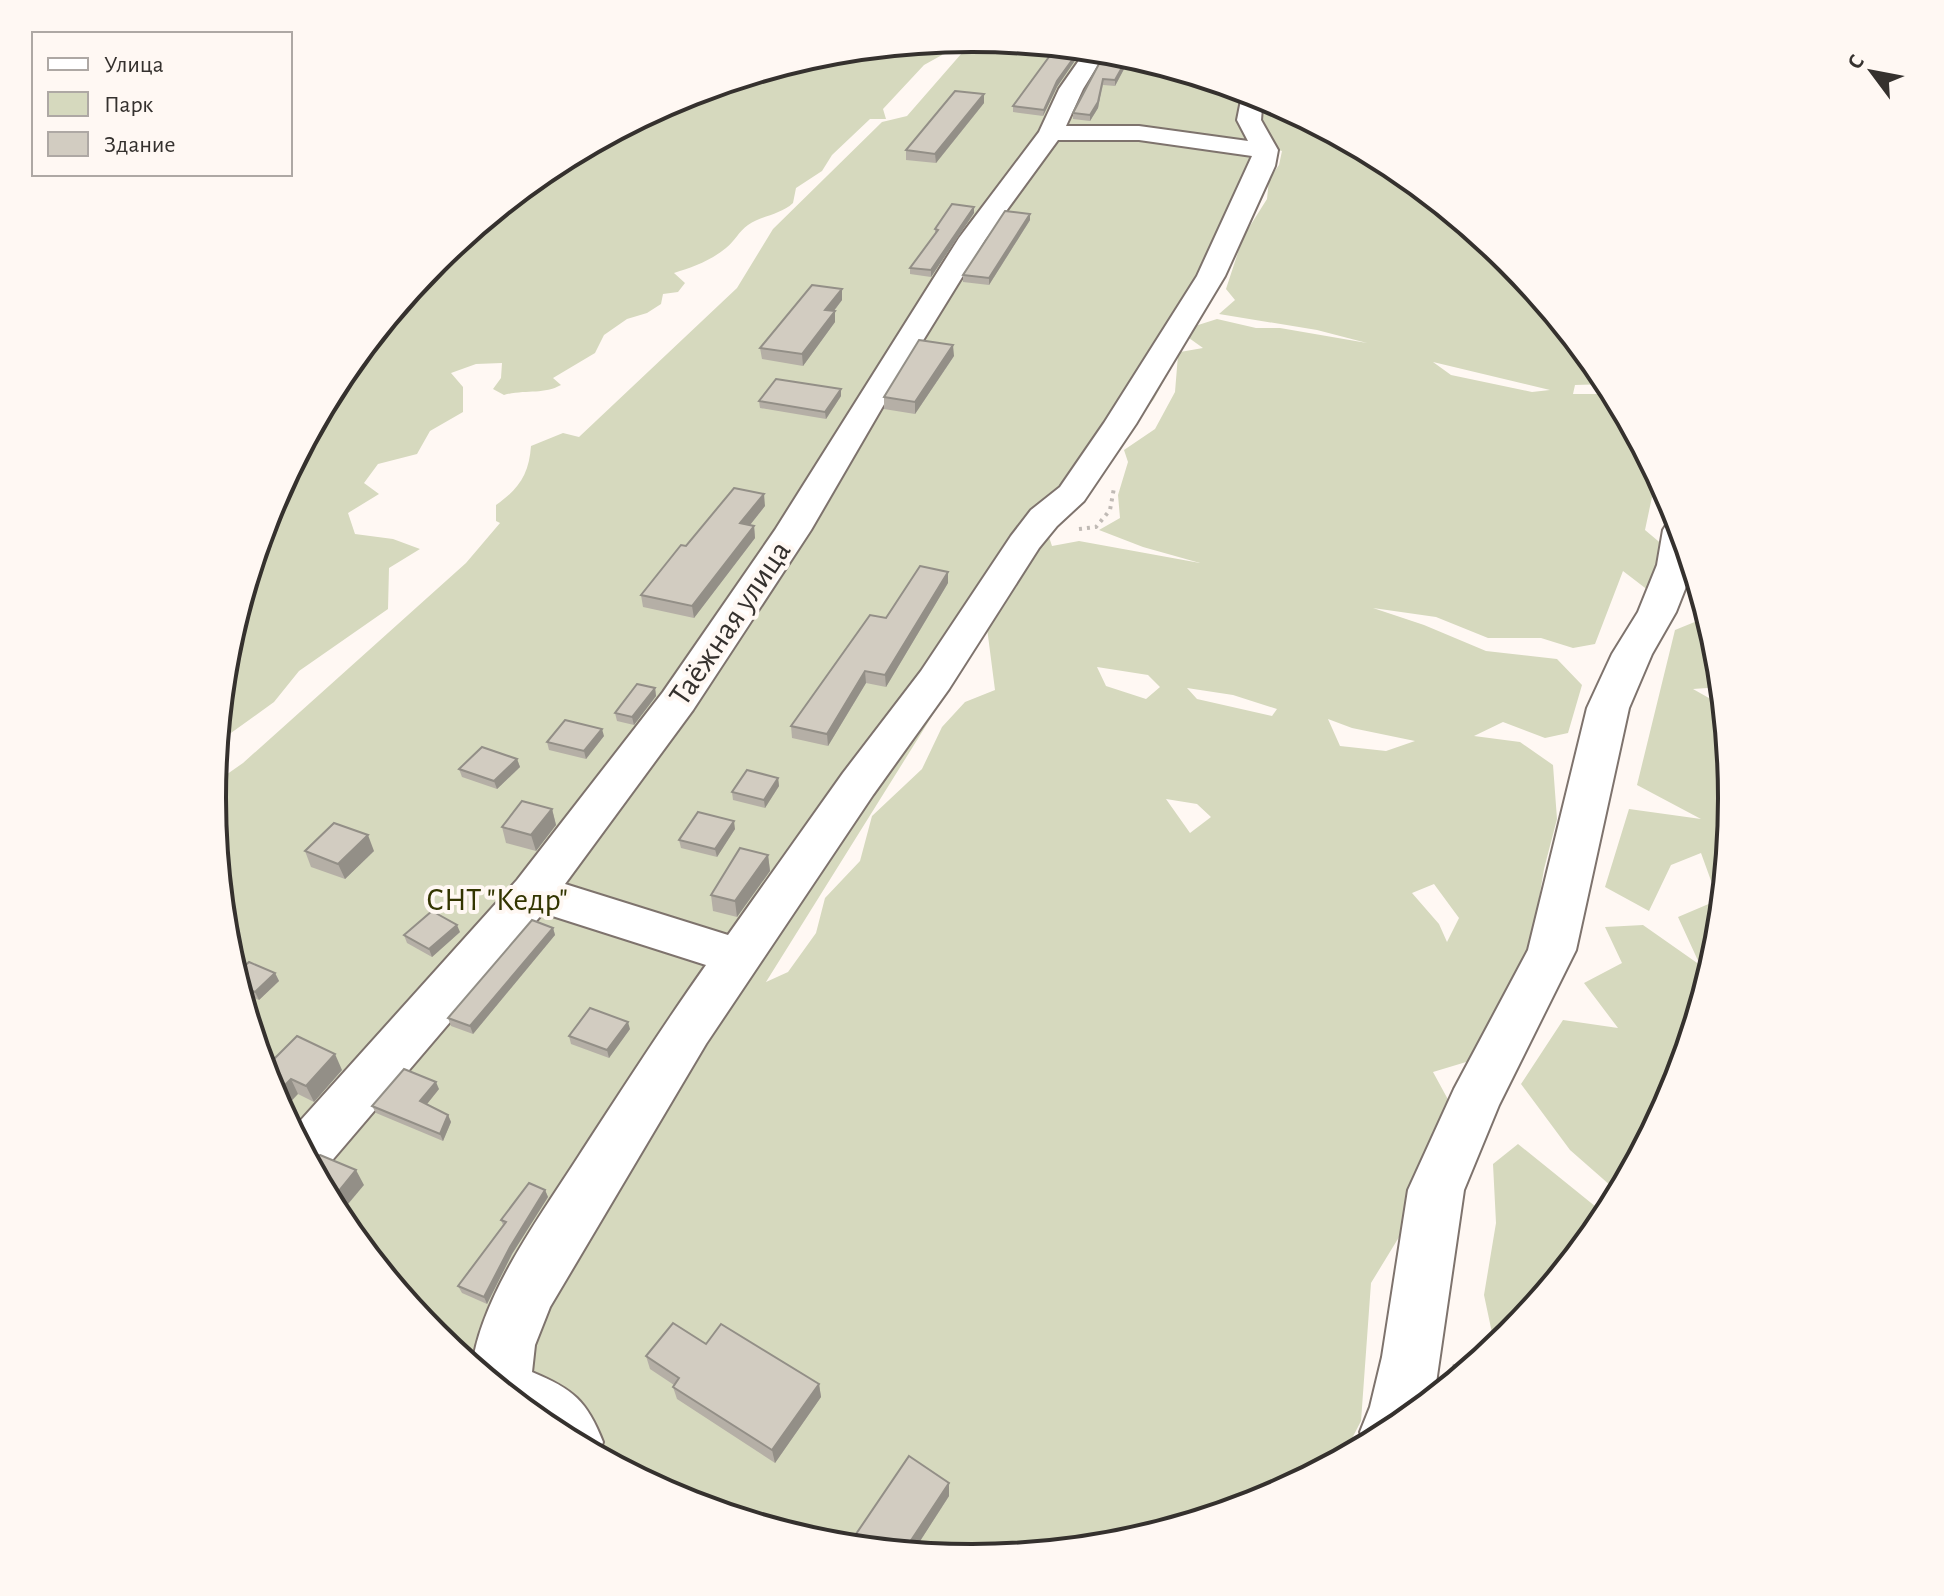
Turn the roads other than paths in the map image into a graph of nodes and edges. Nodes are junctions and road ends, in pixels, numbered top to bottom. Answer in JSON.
{"nodes":[{"id":1,"x":1089,"y":61,"type":"edge"},
{"id":2,"x":1250,"y":107,"type":"edge"},
{"id":3,"x":1051,"y":133,"type":"junction"},
{"id":4,"x":1266,"y":150,"type":"junction"},
{"id":5,"x":1677,"y":556,"type":"edge"},
{"id":6,"x":534,"y":892,"type":"junction"},
{"id":7,"x":739,"y":957,"type":"junction"},
{"id":8,"x":312,"y":1145,"type":"edge"},
{"id":9,"x":501,"y":1376,"type":"edge"},
{"id":10,"x":1401,"y":1407,"type":"edge"}],
"edges":[{"from":1,"to":3,"type":"street","name":"Таёжная улица"},
{"from":2,"to":4,"type":"street"},
{"from":3,"to":4,"type":"street"},
{"from":3,"to":6,"type":"street","name":"Таёжная улица"},
{"from":4,"to":7,"type":"street"},
{"from":5,"to":10,"type":"street"},
{"from":6,"to":7,"type":"street"},
{"from":6,"to":8,"type":"street","name":"Таёжная улица"},
{"from":7,"to":9,"type":"street"}]}
